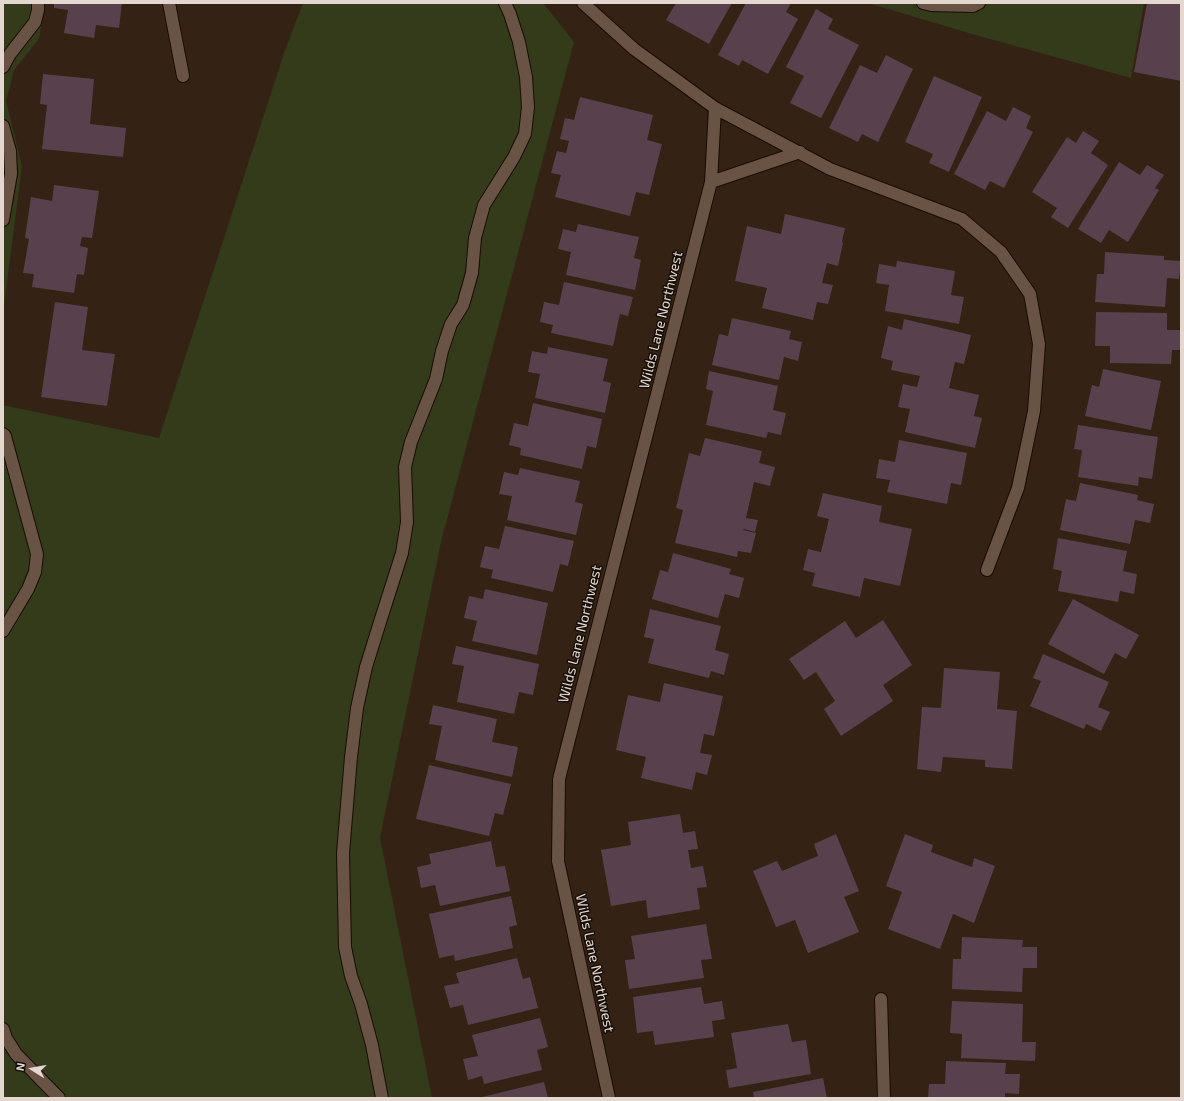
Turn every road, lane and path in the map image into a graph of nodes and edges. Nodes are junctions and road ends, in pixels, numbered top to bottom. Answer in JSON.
{"nodes":[{"id":1,"x":38,"y":3,"type":"edge"},
{"id":2,"x":170,"y":3,"type":"edge"},
{"id":3,"x":505,"y":3,"type":"edge"},
{"id":4,"x":583,"y":3,"type":"edge"},
{"id":5,"x":924,"y":3,"type":"edge"},
{"id":6,"x":979,"y":3,"type":"edge"},
{"id":7,"x":3,"y":67,"type":"edge"},
{"id":8,"x":183,"y":76,"type":"dead end"},
{"id":9,"x":715,"y":108,"type":"junction"},
{"id":10,"x":3,"y":126,"type":"edge"},
{"id":11,"x":800,"y":152,"type":"junction"},
{"id":12,"x":711,"y":182,"type":"junction"},
{"id":13,"x":3,"y":220,"type":"edge"},
{"id":14,"x":3,"y":434,"type":"edge"},
{"id":15,"x":987,"y":570,"type":"dead end"},
{"id":16,"x":3,"y":631,"type":"edge"},
{"id":17,"x":881,"y":999,"type":"dead end"},
{"id":18,"x":3,"y":1029,"type":"edge"},
{"id":19,"x":59,"y":1098,"type":"edge"},
{"id":20,"x":382,"y":1098,"type":"edge"},
{"id":21,"x":608,"y":1098,"type":"edge"},
{"id":22,"x":884,"y":1098,"type":"edge"}],
"edges":[{"from":1,"to":7,"type":"street"},
{"from":2,"to":8,"type":"street"},
{"from":3,"to":20,"type":"street"},
{"from":4,"to":9,"type":"street"},
{"from":5,"to":6,"type":"street"},
{"from":9,"to":11,"type":"street"},
{"from":9,"to":12,"type":"street","name":"Wilds Lane Northwest"},
{"from":10,"to":13,"type":"street"},
{"from":11,"to":12,"type":"street"},
{"from":11,"to":15,"type":"street"},
{"from":12,"to":21,"type":"street","name":"Wilds Lane Northwest"},
{"from":14,"to":16,"type":"street"},
{"from":17,"to":22,"type":"street"},
{"from":18,"to":19,"type":"street"}]}
